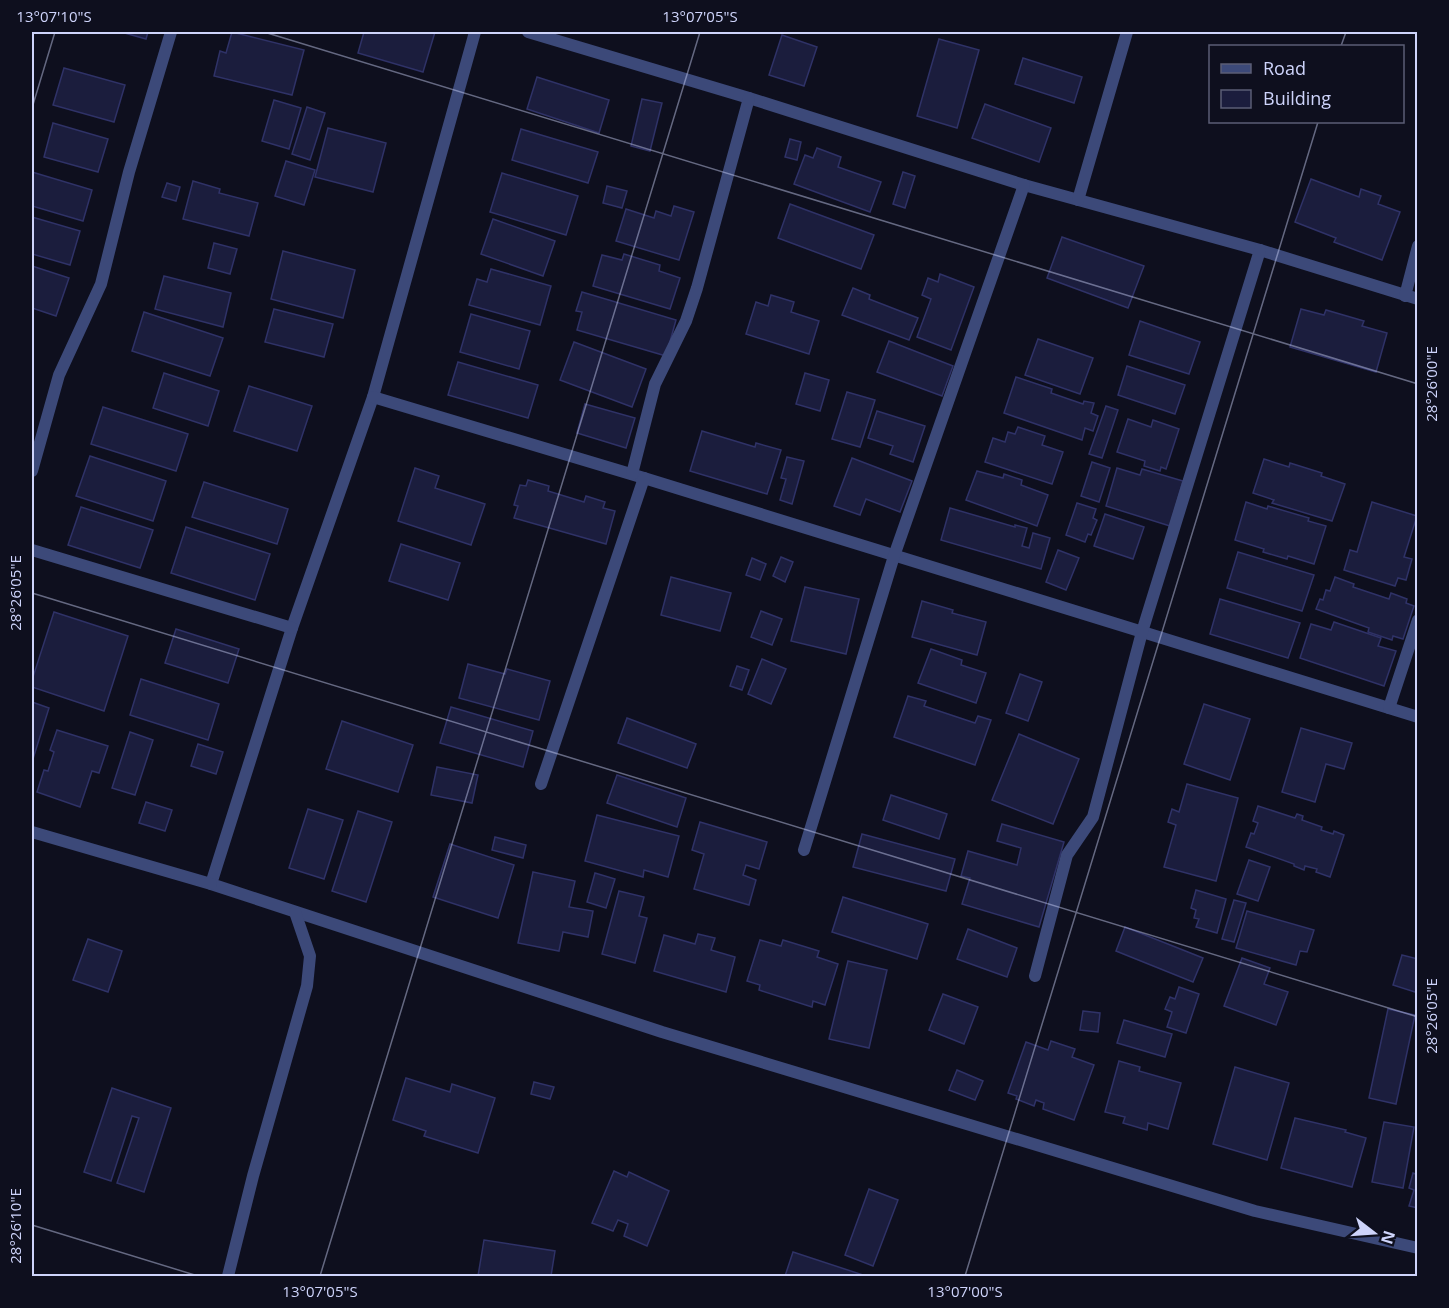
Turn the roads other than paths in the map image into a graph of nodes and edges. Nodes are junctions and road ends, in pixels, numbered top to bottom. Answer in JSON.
{"nodes":[{"id":1,"x":171,"y":32,"type":"edge"},
{"id":2,"x":475,"y":32,"type":"edge"},
{"id":3,"x":528,"y":32,"type":"edge"},
{"id":4,"x":1127,"y":32,"type":"edge"},
{"id":5,"x":749,"y":98,"type":"junction"},
{"id":6,"x":1024,"y":185,"type":"junction"},
{"id":7,"x":1078,"y":200,"type":"junction"},
{"id":8,"x":1418,"y":246,"type":"edge"},
{"id":9,"x":1260,"y":250,"type":"junction"},
{"id":10,"x":1412,"y":297,"type":"edge"},
{"id":11,"x":374,"y":397,"type":"junction"},
{"id":12,"x":32,"y":471,"type":"edge"},
{"id":13,"x":638,"y":476,"type":"junction"},
{"id":14,"x":32,"y":550,"type":"edge"},
{"id":15,"x":894,"y":556,"type":"junction"},
{"id":16,"x":1418,"y":620,"type":"edge"},
{"id":17,"x":292,"y":628,"type":"junction"},
{"id":18,"x":1142,"y":632,"type":"junction"},
{"id":19,"x":1389,"y":708,"type":"junction"},
{"id":20,"x":1418,"y":717,"type":"edge"},
{"id":21,"x":540,"y":784,"type":"dead end"},
{"id":22,"x":32,"y":832,"type":"edge"},
{"id":23,"x":804,"y":850,"type":"dead end"},
{"id":24,"x":211,"y":884,"type":"junction"},
{"id":25,"x":295,"y":912,"type":"junction"},
{"id":26,"x":1035,"y":976,"type":"dead end"},
{"id":27,"x":1418,"y":1248,"type":"edge"},
{"id":28,"x":228,"y":1276,"type":"edge"}],
"edges":[{"from":1,"to":12,"type":"street"},
{"from":2,"to":11,"type":"street"},
{"from":3,"to":5,"type":"street"},
{"from":4,"to":7,"type":"street"},
{"from":5,"to":6,"type":"street"},
{"from":5,"to":13,"type":"street"},
{"from":6,"to":7,"type":"street"},
{"from":6,"to":15,"type":"street"},
{"from":7,"to":9,"type":"street"},
{"from":8,"to":10,"type":"street"},
{"from":9,"to":10,"type":"street"},
{"from":9,"to":18,"type":"street"},
{"from":11,"to":13,"type":"street"},
{"from":11,"to":17,"type":"street"},
{"from":13,"to":15,"type":"street"},
{"from":13,"to":21,"type":"street"},
{"from":14,"to":17,"type":"street"},
{"from":15,"to":18,"type":"street"},
{"from":15,"to":23,"type":"street"},
{"from":16,"to":19,"type":"street"},
{"from":17,"to":24,"type":"street"},
{"from":18,"to":19,"type":"street"},
{"from":18,"to":26,"type":"street"},
{"from":19,"to":20,"type":"street"},
{"from":22,"to":24,"type":"street"},
{"from":24,"to":25,"type":"street"},
{"from":25,"to":27,"type":"street"},
{"from":25,"to":28,"type":"street"}]}
